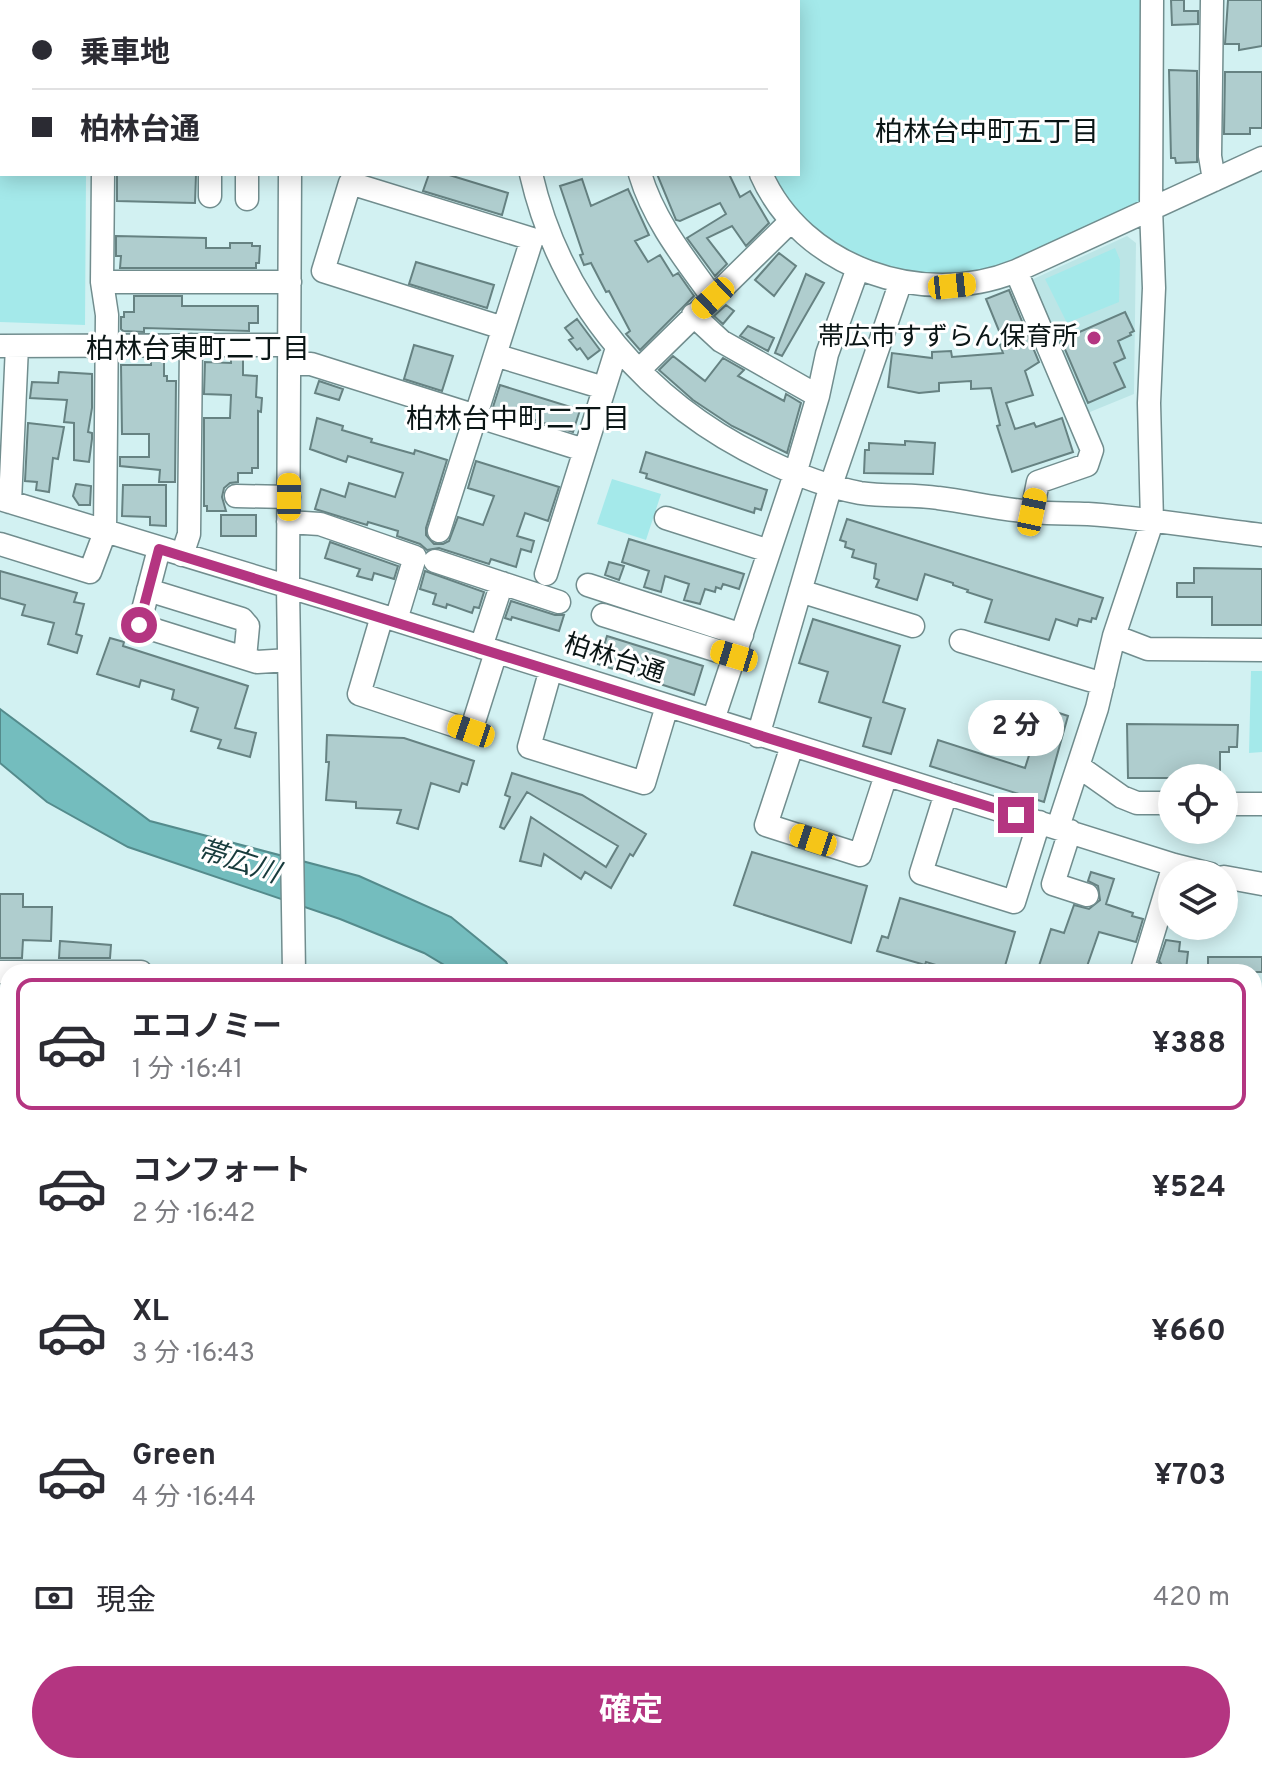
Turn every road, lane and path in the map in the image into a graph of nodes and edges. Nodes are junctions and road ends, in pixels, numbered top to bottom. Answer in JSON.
{"nodes":[{"id":1,"x":1152,"y":0,"type":"edge"},
{"id":2,"x":1212,"y":0,"type":"edge"},
{"id":3,"x":1262,"y":158,"type":"edge"},
{"id":4,"x":103,"y":176,"type":"edge"},
{"id":5,"x":247,"y":176,"type":"edge"},
{"id":6,"x":290,"y":176,"type":"edge"},
{"id":7,"x":531,"y":176,"type":"edge"},
{"id":8,"x":641,"y":176,"type":"edge"},
{"id":9,"x":762,"y":176,"type":"edge"},
{"id":10,"x":1214,"y":180,"type":"junction"},
{"id":11,"x":247,"y":199,"type":"dead end"},
{"id":12,"x":1151,"y":208,"type":"junction"},
{"id":13,"x":791,"y":221,"type":"junction"},
{"id":14,"x":858,"y":268,"type":"junction"},
{"id":15,"x":323,"y":271,"type":"junction"},
{"id":16,"x":1016,"y":271,"type":"junction"},
{"id":17,"x":290,"y":275,"type":"junction"},
{"id":18,"x":901,"y":281,"type":"junction"},
{"id":19,"x":102,"y":282,"type":"junction"},
{"id":20,"x":713,"y":298,"type":"junction"},
{"id":21,"x":693,"y":315,"type":"junction"},
{"id":22,"x":503,"y":328,"type":"junction"},
{"id":23,"x":107,"y":345,"type":"junction"},
{"id":24,"x":191,"y":345,"type":"junction"},
{"id":25,"x":8,"y":346,"type":"edge"},
{"id":26,"x":617,"y":348,"type":"junction"},
{"id":27,"x":290,"y":354,"type":"junction"},
{"id":28,"x":495,"y":355,"type":"junction"},
{"id":29,"x":639,"y":370,"type":"junction"},
{"id":30,"x":604,"y":388,"type":"junction"},
{"id":31,"x":818,"y":396,"type":"junction"},
{"id":32,"x":478,"y":415,"type":"junction"},
{"id":33,"x":584,"y":450,"type":"junction"},
{"id":34,"x":795,"y":474,"type":"junction"},
{"id":35,"x":831,"y":485,"type":"junction"},
{"id":36,"x":236,"y":496,"type":"dead end"},
{"id":37,"x":289,"y":497,"type":"junction"},
{"id":38,"x":5,"y":500,"type":"edge"},
{"id":39,"x":1032,"y":512,"type":"junction"},
{"id":40,"x":666,"y":518,"type":"dead end"},
{"id":41,"x":288,"y":522,"type":"junction"},
{"id":42,"x":1152,"y":522,"type":"junction"},
{"id":43,"x":439,"y":531,"type":"dead end"},
{"id":44,"x":105,"y":532,"type":"junction"},
{"id":45,"x":1262,"y":535,"type":"edge"},
{"id":46,"x":0,"y":544,"type":"edge"},
{"id":47,"x":159,"y":549,"type":"junction"},
{"id":48,"x":769,"y":551,"type":"junction"},
{"id":49,"x":182,"y":555,"type":"junction"},
{"id":50,"x":435,"y":561,"type":"dead end"},
{"id":51,"x":546,"y":574,"type":"dead end"},
{"id":52,"x":502,"y":583,"type":"junction"},
{"id":53,"x":588,"y":585,"type":"dead end"},
{"id":54,"x":288,"y":587,"type":"junction"},
{"id":55,"x":148,"y":590,"type":"junction"},
{"id":56,"x":800,"y":591,"type":"junction"},
{"id":57,"x":559,"y":602,"type":"dead end"},
{"id":58,"x":603,"y":615,"type":"dead end"},
{"id":59,"x":389,"y":618,"type":"junction"},
{"id":60,"x":913,"y":626,"type":"dead end"},
{"id":61,"x":1114,"y":636,"type":"junction"},
{"id":62,"x":961,"y":641,"type":"dead end"},
{"id":63,"x":738,"y":645,"type":"junction"},
{"id":64,"x":488,"y":649,"type":"junction"},
{"id":65,"x":1262,"y":650,"type":"edge"},
{"id":66,"x":245,"y":658,"type":"junction"},
{"id":67,"x":289,"y":660,"type":"junction"},
{"id":68,"x":551,"y":669,"type":"junction"},
{"id":69,"x":1103,"y":684,"type":"junction"},
{"id":70,"x":667,"y":706,"type":"junction"},
{"id":71,"x":713,"y":720,"type":"junction"},
{"id":72,"x":758,"y":736,"type":"junction"},
{"id":73,"x":792,"y":746,"type":"junction"},
{"id":74,"x":1078,"y":766,"type":"junction"},
{"id":75,"x":886,"y":775,"type":"junction"},
{"id":76,"x":946,"y":793,"type":"junction"},
{"id":77,"x":1158,"y":803,"type":"edge"},
{"id":78,"x":1238,"y":804,"type":"edge"},
{"id":79,"x":1262,"y":804,"type":"edge"},
{"id":80,"x":1056,"y":827,"type":"junction"},
{"id":81,"x":1158,"y":860,"type":"edge"},
{"id":82,"x":1238,"y":880,"type":"edge"},
{"id":83,"x":1262,"y":884,"type":"edge"},
{"id":84,"x":1087,"y":895,"type":"dead end"},
{"id":85,"x":1158,"y":918,"type":"edge"},
{"id":86,"x":294,"y":964,"type":"edge"},
{"id":87,"x":1144,"y":964,"type":"edge"}],
"edges":[{"from":1,"to":12,"type":"street"},
{"from":2,"to":10,"type":"street"},
{"from":3,"to":10,"type":"street"},
{"from":4,"to":19,"type":"street"},
{"from":5,"to":11,"type":"street"},
{"from":6,"to":17,"type":"street"},
{"from":7,"to":26,"type":"street"},
{"from":8,"to":20,"type":"street"},
{"from":9,"to":13,"type":"street"},
{"from":10,"to":12,"type":"street"},
{"from":12,"to":16,"type":"street"},
{"from":12,"to":42,"type":"street"},
{"from":13,"to":14,"type":"street"},
{"from":13,"to":20,"type":"street"},
{"from":14,"to":18,"type":"street"},
{"from":14,"to":31,"type":"street"},
{"from":15,"to":17,"type":"street"},
{"from":15,"to":22,"type":"street"},
{"from":15,"to":22,"type":"street"},
{"from":16,"to":18,"type":"street"},
{"from":16,"to":39,"type":"street"},
{"from":17,"to":19,"type":"street"},
{"from":17,"to":27,"type":"street"},
{"from":18,"to":35,"type":"street"},
{"from":19,"to":23,"type":"street"},
{"from":20,"to":21,"type":"street"},
{"from":21,"to":29,"type":"street"},
{"from":21,"to":31,"type":"street"},
{"from":22,"to":28,"type":"street"},
{"from":23,"to":24,"type":"street"},
{"from":23,"to":25,"type":"street"},
{"from":23,"to":44,"type":"street"},
{"from":24,"to":27,"type":"street"},
{"from":24,"to":49,"type":"street"},
{"from":25,"to":38,"type":"street"},
{"from":26,"to":29,"type":"street"},
{"from":26,"to":30,"type":"street"},
{"from":27,"to":32,"type":"street"},
{"from":27,"to":37,"type":"street"},
{"from":28,"to":30,"type":"street"},
{"from":28,"to":32,"type":"street"},
{"from":29,"to":34,"type":"street"},
{"from":30,"to":33,"type":"street"},
{"from":31,"to":34,"type":"street"},
{"from":32,"to":33,"type":"street"},
{"from":32,"to":43,"type":"street"},
{"from":33,"to":51,"type":"street"},
{"from":34,"to":35,"type":"street"},
{"from":34,"to":48,"type":"street"},
{"from":35,"to":39,"type":"street"},
{"from":35,"to":56,"type":"street"},
{"from":36,"to":37,"type":"street"},
{"from":37,"to":41,"type":"street"},
{"from":38,"to":44,"type":"street","name":"柏林台通"},
{"from":39,"to":42,"type":"street"},
{"from":40,"to":48,"type":"street"},
{"from":41,"to":54,"type":"street"},
{"from":41,"to":59,"type":"street"},
{"from":42,"to":45,"type":"street"},
{"from":42,"to":61,"type":"street"},
{"from":44,"to":46,"type":"street"},
{"from":44,"to":47,"type":"street","name":"柏林台通"},
{"from":47,"to":49,"type":"street","name":"柏林台通"},
{"from":47,"to":55,"type":"street"},
{"from":48,"to":63,"type":"street"},
{"from":49,"to":54,"type":"street","name":"柏林台通"},
{"from":50,"to":52,"type":"street"},
{"from":52,"to":57,"type":"street"},
{"from":52,"to":64,"type":"street"},
{"from":53,"to":63,"type":"street"},
{"from":54,"to":59,"type":"street","name":"柏林台通"},
{"from":54,"to":67,"type":"street"},
{"from":55,"to":66,"type":"street"},
{"from":55,"to":66,"type":"street"},
{"from":56,"to":60,"type":"street"},
{"from":56,"to":72,"type":"street"},
{"from":58,"to":63,"type":"street"},
{"from":59,"to":64,"type":"street","name":"柏林台通"},
{"from":59,"to":64,"type":"street"},
{"from":61,"to":65,"type":"street"},
{"from":61,"to":69,"type":"street"},
{"from":62,"to":69,"type":"street"},
{"from":63,"to":71,"type":"street"},
{"from":64,"to":68,"type":"street","name":"柏林台通"},
{"from":66,"to":67,"type":"street"},
{"from":67,"to":86,"type":"street"},
{"from":68,"to":70,"type":"street","name":"柏林台通"},
{"from":68,"to":70,"type":"street"},
{"from":69,"to":74,"type":"street"},
{"from":70,"to":71,"type":"street","name":"柏林台通"},
{"from":71,"to":72,"type":"street","name":"柏林台通"},
{"from":72,"to":73,"type":"street","name":"柏林台通"},
{"from":73,"to":75,"type":"street","name":"柏林台通"},
{"from":73,"to":75,"type":"street"},
{"from":74,"to":77,"type":"street"},
{"from":74,"to":80,"type":"street"},
{"from":75,"to":76,"type":"street","name":"柏林台通"},
{"from":76,"to":80,"type":"street","name":"柏林台通"},
{"from":76,"to":80,"type":"street"},
{"from":78,"to":79,"type":"street"},
{"from":80,"to":81,"type":"street","name":"柏林台通"},
{"from":80,"to":84,"type":"street"},
{"from":82,"to":83,"type":"street"},
{"from":85,"to":87,"type":"street"}]}
